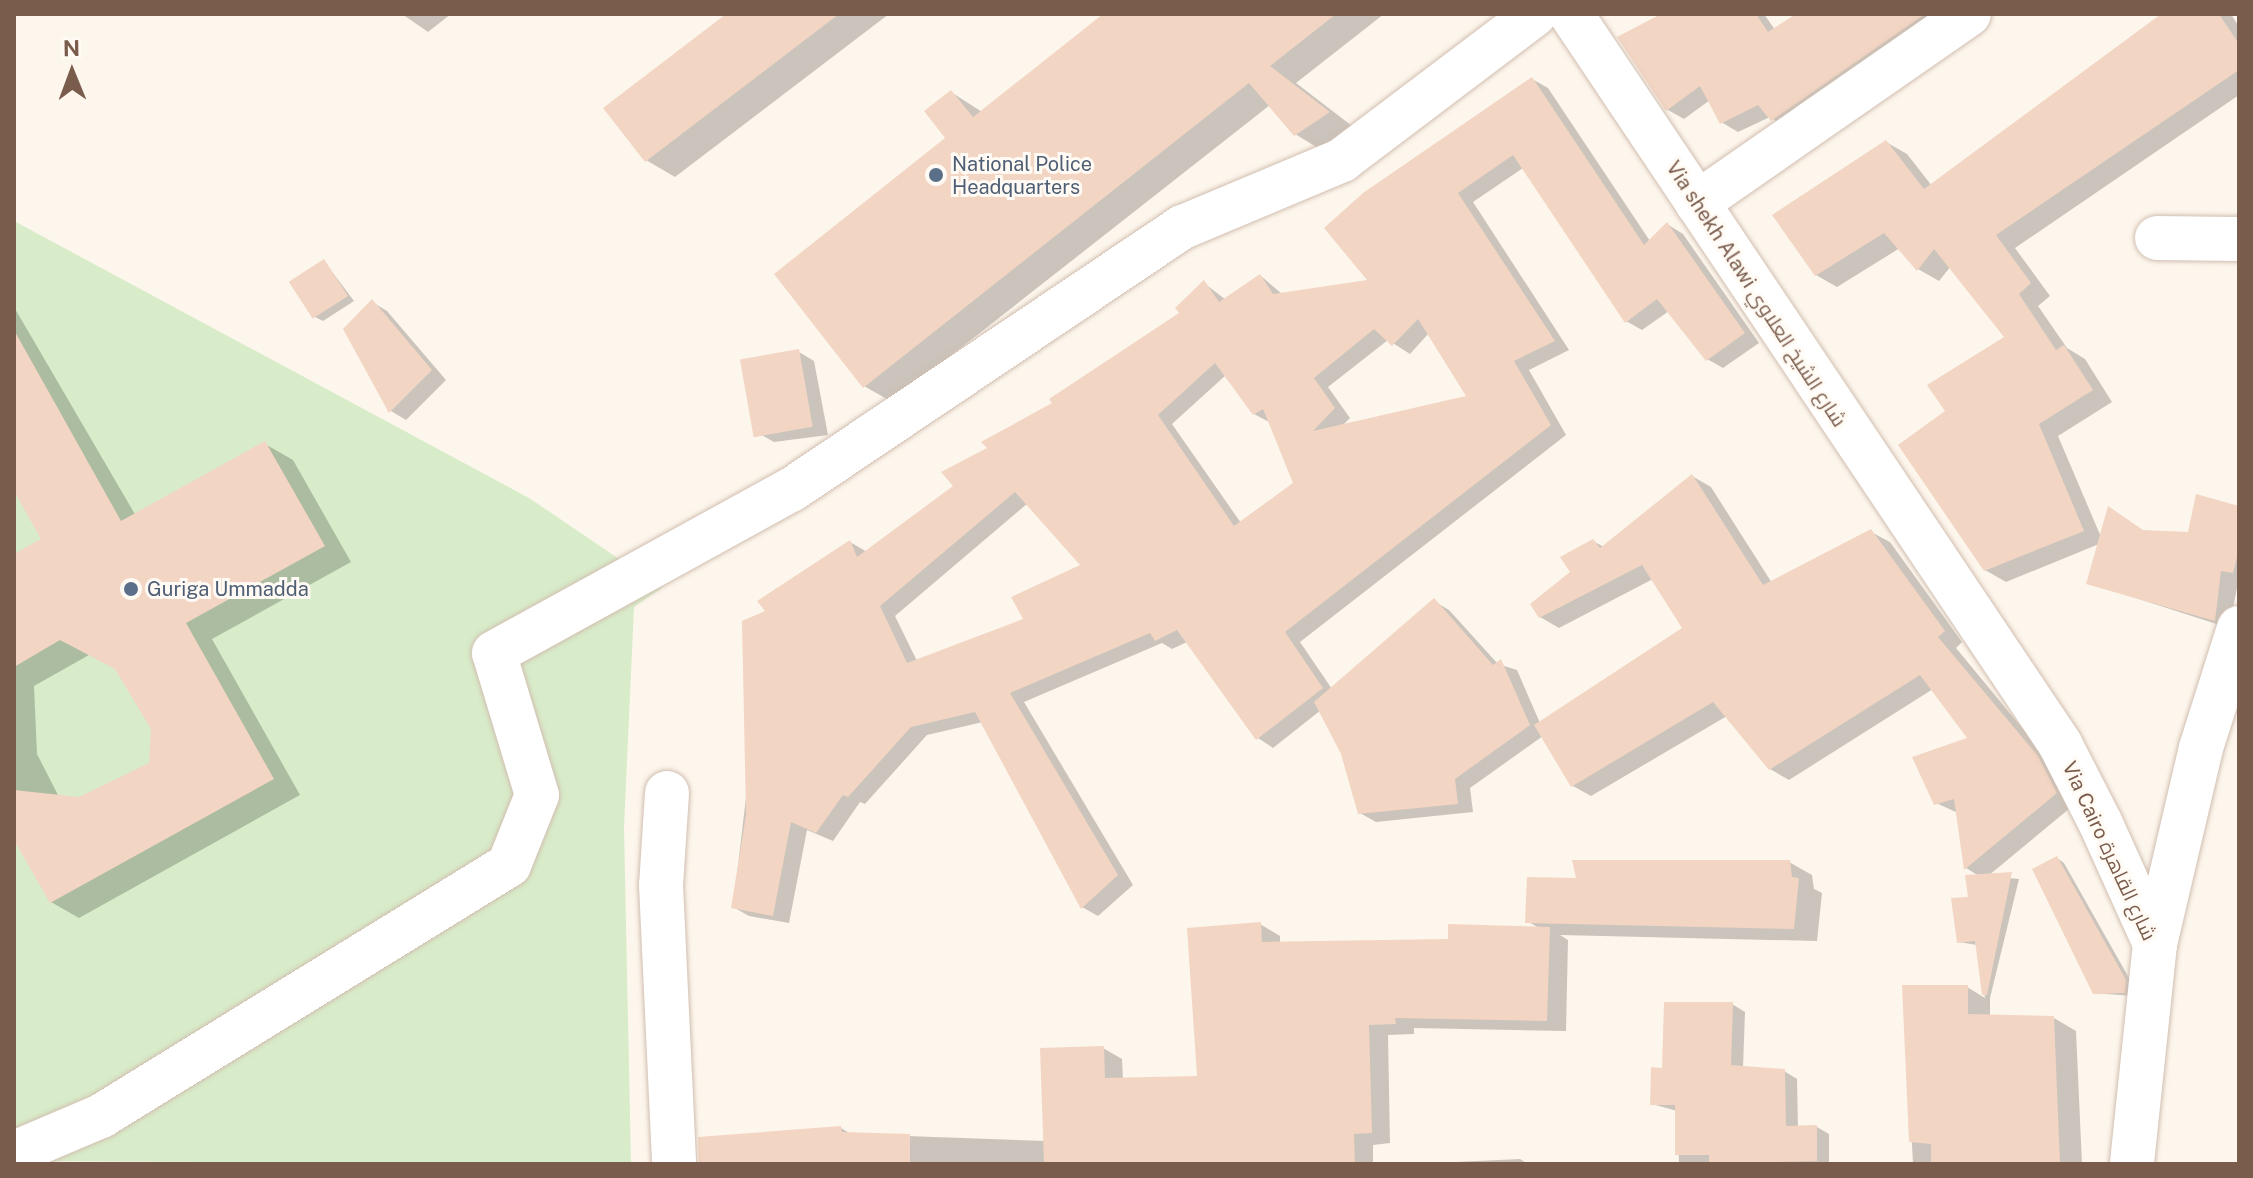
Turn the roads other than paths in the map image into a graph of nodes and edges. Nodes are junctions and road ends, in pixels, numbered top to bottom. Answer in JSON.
{"nodes":[{"id":1,"x":1535,"y":14,"type":"edge"},
{"id":2,"x":1571,"y":14,"type":"edge"},
{"id":3,"x":1969,"y":14,"type":"edge"},
{"id":4,"x":1697,"y":203,"type":"junction"},
{"id":5,"x":2157,"y":238,"type":"dead end"},
{"id":6,"x":2239,"y":239,"type":"edge"},
{"id":7,"x":1942,"y":574,"type":"joint"},
{"id":8,"x":2239,"y":628,"type":"edge"},
{"id":9,"x":667,"y":793,"type":"dead end"},
{"id":10,"x":2155,"y":944,"type":"junction"},
{"id":11,"x":14,"y":1153,"type":"edge"},
{"id":12,"x":674,"y":1164,"type":"edge"},
{"id":13,"x":2132,"y":1164,"type":"edge"}],
"edges":[{"from":1,"to":11,"type":"street"},
{"from":2,"to":4,"type":"street","name":"Via shekh Alawi شارع الشيخ العلاوي"},
{"from":3,"to":4,"type":"street"},
{"from":4,"to":7,"type":"street","name":"Via shekh Alawi شارع الشيخ العلاوي"},
{"from":5,"to":6,"type":"street"},
{"from":7,"to":10,"type":"street","name":"Via Cairo شارع القاهرة"},
{"from":8,"to":10,"type":"street"},
{"from":9,"to":12,"type":"street"},
{"from":10,"to":13,"type":"street","name":"Via Cairo شارع القاهرة"}]}
